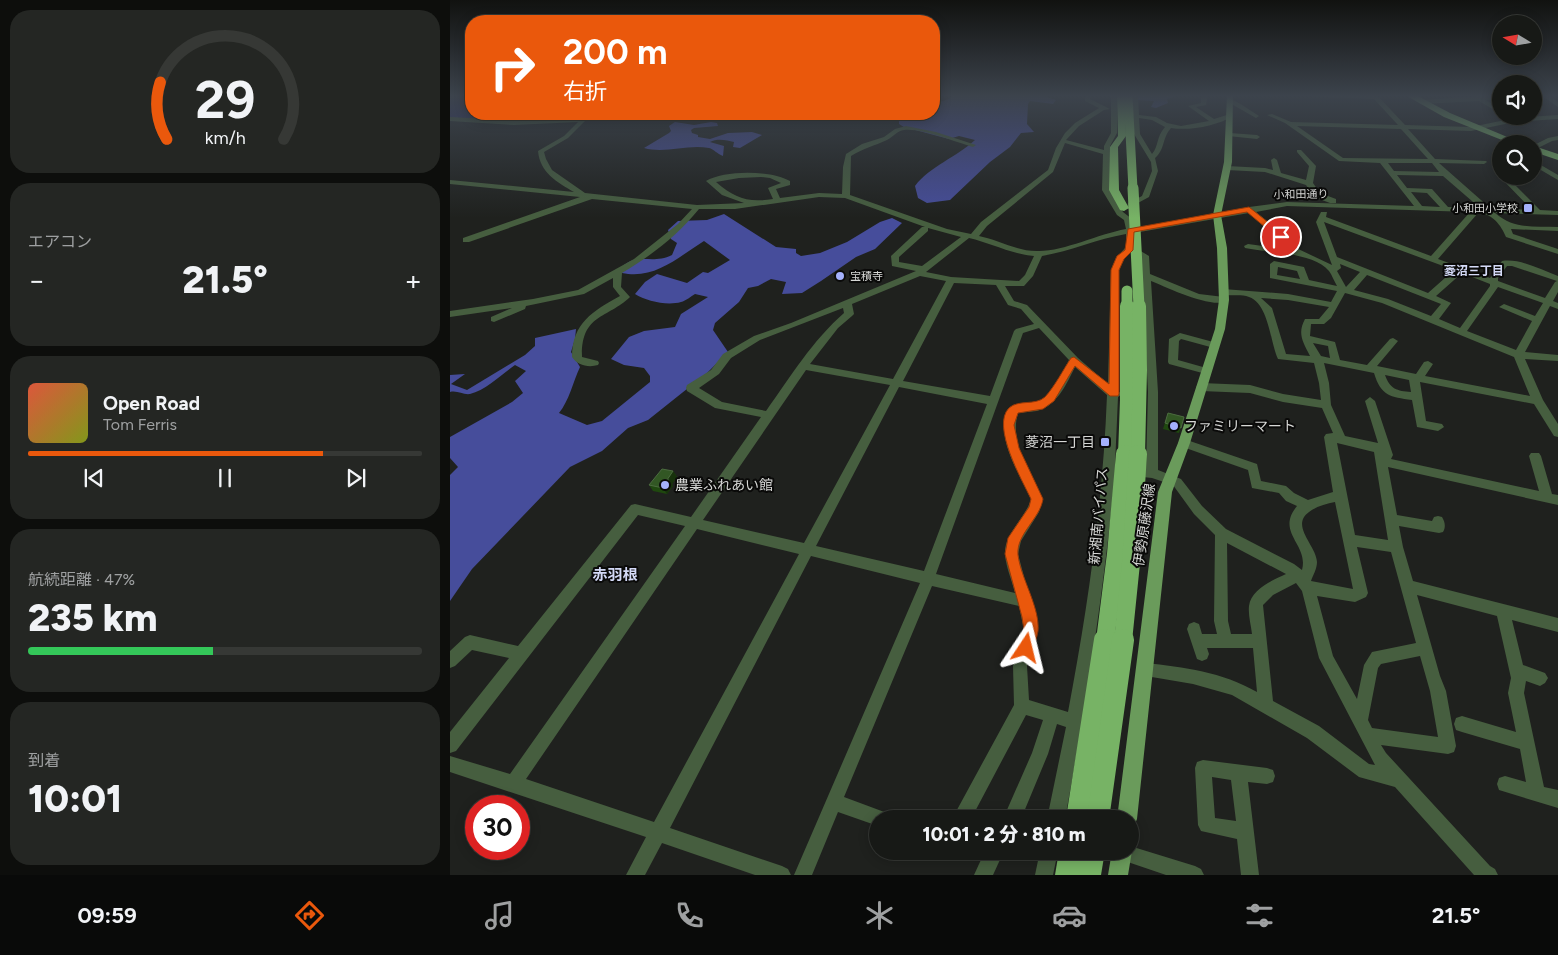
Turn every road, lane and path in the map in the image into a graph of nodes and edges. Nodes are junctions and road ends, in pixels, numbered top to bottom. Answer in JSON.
{"nodes":[{"id":1,"x":1230,"y":135,"type":"edge"},
{"id":2,"x":567,"y":136,"type":"edge"},
{"id":3,"x":889,"y":136,"type":"edge"},
{"id":4,"x":940,"y":136,"type":"edge"},
{"id":5,"x":1066,"y":136,"type":"edge"},
{"id":6,"x":1113,"y":136,"type":"edge"},
{"id":7,"x":1126,"y":136,"type":"edge"},
{"id":8,"x":1138,"y":136,"type":"edge"},
{"id":9,"x":1161,"y":136,"type":"edge"},
{"id":10,"x":1241,"y":136,"type":"edge"},
{"id":11,"x":1307,"y":136,"type":"edge"},
{"id":12,"x":1411,"y":136,"type":"edge"},
{"id":13,"x":1257,"y":137,"type":"dead end"},
{"id":14,"x":1558,"y":138,"type":"edge"},
{"id":15,"x":1063,"y":141,"type":"junction"},
{"id":16,"x":1542,"y":144,"type":"edge"},
{"id":17,"x":973,"y":145,"type":"dead end"},
{"id":18,"x":1299,"y":151,"type":"dead end"},
{"id":19,"x":1542,"y":151,"type":"edge"},
{"id":20,"x":1106,"y":153,"type":"junction"},
{"id":21,"x":1152,"y":157,"type":"junction"},
{"id":22,"x":1558,"y":157,"type":"edge"},
{"id":23,"x":1274,"y":160,"type":"dead end"},
{"id":24,"x":1382,"y":160,"type":"junction"},
{"id":25,"x":1434,"y":161,"type":"junction"},
{"id":26,"x":1484,"y":162,"type":"dead end"},
{"id":27,"x":1227,"y":168,"type":"junction"},
{"id":28,"x":1542,"y":168,"type":"edge"},
{"id":29,"x":1392,"y":173,"type":"junction"},
{"id":30,"x":1278,"y":174,"type":"junction"},
{"id":31,"x":1445,"y":174,"type":"junction"},
{"id":32,"x":1558,"y":178,"type":"edge"},
{"id":33,"x":450,"y":182,"type":"edge"},
{"id":34,"x":1309,"y":183,"type":"junction"},
{"id":35,"x":1510,"y":185,"type":"edge"},
{"id":36,"x":1406,"y":190,"type":"junction"},
{"id":37,"x":583,"y":195,"type":"junction"},
{"id":38,"x":593,"y":196,"type":"junction"},
{"id":39,"x":846,"y":196,"type":"junction"},
{"id":40,"x":876,"y":200,"type":"dead end"},
{"id":41,"x":776,"y":201,"type":"junction"},
{"id":42,"x":1334,"y":204,"type":"junction"},
{"id":43,"x":754,"y":205,"type":"junction"},
{"id":44,"x":697,"y":207,"type":"junction"},
{"id":45,"x":1420,"y":208,"type":"junction"},
{"id":46,"x":1445,"y":208,"type":"junction"},
{"id":47,"x":1249,"y":209,"type":"junction"},
{"id":48,"x":1476,"y":210,"type":"junction"},
{"id":49,"x":1487,"y":210,"type":"junction"},
{"id":50,"x":1127,"y":211,"type":"junction"},
{"id":51,"x":1538,"y":212,"type":"junction"},
{"id":52,"x":1558,"y":212,"type":"edge"},
{"id":53,"x":1218,"y":215,"type":"junction"},
{"id":54,"x":908,"y":217,"type":"junction"},
{"id":55,"x":1321,"y":218,"type":"junction"},
{"id":56,"x":1506,"y":225,"type":"junction"},
{"id":57,"x":1130,"y":228,"type":"junction"},
{"id":58,"x":1558,"y":229,"type":"edge"},
{"id":59,"x":925,"y":230,"type":"dead end"},
{"id":60,"x":971,"y":236,"type":"junction"},
{"id":61,"x":466,"y":240,"type":"dead end"},
{"id":62,"x":1130,"y":248,"type":"junction"},
{"id":63,"x":1296,"y":251,"type":"junction"},
{"id":64,"x":1558,"y":252,"type":"edge"},
{"id":65,"x":1038,"y":254,"type":"junction"},
{"id":66,"x":1334,"y":258,"type":"junction"},
{"id":67,"x":1256,"y":259,"type":"dead end"},
{"id":68,"x":1433,"y":260,"type":"junction"},
{"id":69,"x":1117,"y":264,"type":"junction"},
{"id":70,"x":1332,"y":269,"type":"junction"},
{"id":71,"x":1460,"y":270,"type":"junction"},
{"id":72,"x":921,"y":271,"type":"junction"},
{"id":73,"x":1366,"y":271,"type":"junction"},
{"id":74,"x":618,"y":272,"type":"junction"},
{"id":75,"x":1146,"y":273,"type":"junction"},
{"id":76,"x":1558,"y":279,"type":"edge"},
{"id":77,"x":951,"y":280,"type":"junction"},
{"id":78,"x":1305,"y":282,"type":"dead end"},
{"id":79,"x":1494,"y":282,"type":"junction"},
{"id":80,"x":999,"y":283,"type":"junction"},
{"id":81,"x":1021,"y":284,"type":"junction"},
{"id":82,"x":1558,"y":284,"type":"edge"},
{"id":83,"x":1345,"y":290,"type":"junction"},
{"id":84,"x":1515,"y":290,"type":"junction"},
{"id":85,"x":1223,"y":296,"type":"junction"},
{"id":86,"x":1254,"y":296,"type":"junction"},
{"id":87,"x":1430,"y":296,"type":"junction"},
{"id":88,"x":1405,"y":298,"type":"junction"},
{"id":89,"x":533,"y":302,"type":"junction"},
{"id":90,"x":847,"y":302,"type":"junction"},
{"id":91,"x":1311,"y":302,"type":"junction"},
{"id":92,"x":1547,"y":302,"type":"junction"},
{"id":93,"x":1334,"y":305,"type":"junction"},
{"id":94,"x":1558,"y":306,"type":"edge"},
{"id":95,"x":1024,"y":307,"type":"junction"},
{"id":96,"x":450,"y":314,"type":"edge"},
{"id":97,"x":494,"y":319,"type":"dead end"},
{"id":98,"x":1537,"y":320,"type":"junction"},
{"id":99,"x":1308,"y":321,"type":"junction"},
{"id":100,"x":1433,"y":321,"type":"junction"},
{"id":101,"x":1040,"y":325,"type":"junction"},
{"id":102,"x":1461,"y":333,"type":"junction"},
{"id":103,"x":1305,"y":338,"type":"junction"},
{"id":104,"x":1393,"y":341,"type":"dead end"},
{"id":105,"x":1214,"y":345,"type":"junction"},
{"id":106,"x":1518,"y":355,"type":"junction"},
{"id":107,"x":1558,"y":358,"type":"edge"},
{"id":108,"x":1074,"y":360,"type":"junction"},
{"id":109,"x":1318,"y":360,"type":"junction"},
{"id":110,"x":1336,"y":362,"type":"junction"},
{"id":111,"x":594,"y":363,"type":"dead end"},
{"id":112,"x":1428,"y":364,"type":"dead end"},
{"id":113,"x":803,"y":366,"type":"junction"},
{"id":114,"x":1373,"y":370,"type":"junction"},
{"id":115,"x":1206,"y":371,"type":"junction"},
{"id":116,"x":1416,"y":378,"type":"junction"},
{"id":117,"x":895,"y":383,"type":"junction"},
{"id":118,"x":1201,"y":387,"type":"junction"},
{"id":119,"x":1153,"y":392,"type":"junction"},
{"id":120,"x":1114,"y":394,"type":"junction"},
{"id":121,"x":1417,"y":397,"type":"junction"},
{"id":122,"x":994,"y":401,"type":"junction"},
{"id":123,"x":1370,"y":401,"type":"dead end"},
{"id":124,"x":1538,"y":401,"type":"junction"},
{"id":125,"x":1326,"y":405,"type":"junction"},
{"id":126,"x":769,"y":415,"type":"junction"},
{"id":127,"x":1438,"y":427,"type":"dead end"},
{"id":128,"x":1557,"y":430,"type":"edge"},
{"id":129,"x":1341,"y":439,"type":"junction"},
{"id":130,"x":1184,"y":443,"type":"junction"},
{"id":131,"x":1535,"y":456,"type":"dead end"},
{"id":132,"x":1381,"y":461,"type":"junction"},
{"id":133,"x":1109,"y":469,"type":"junction"},
{"id":134,"x":1152,"y":474,"type":"junction"},
{"id":135,"x":1170,"y":478,"type":"junction"},
{"id":136,"x":1340,"y":497,"type":"junction"},
{"id":137,"x":1553,"y":499,"type":"edge"},
{"id":138,"x":1306,"y":505,"type":"junction"},
{"id":139,"x":1391,"y":519,"type":"junction"},
{"id":140,"x":1438,"y":521,"type":"dead end"},
{"id":141,"x":694,"y":523,"type":"junction"},
{"id":142,"x":1221,"y":533,"type":"junction"},
{"id":143,"x":1349,"y":540,"type":"junction"},
{"id":144,"x":1396,"y":546,"type":"junction"},
{"id":145,"x":808,"y":550,"type":"junction"},
{"id":146,"x":928,"y":579,"type":"junction"},
{"id":147,"x":1303,"y":582,"type":"junction"},
{"id":148,"x":1408,"y":586,"type":"junction"},
{"id":149,"x":1023,"y":601,"type":"junction"},
{"id":150,"x":1503,"y":611,"type":"junction"},
{"id":151,"x":1558,"y":625,"type":"edge"},
{"id":152,"x":1198,"y":641,"type":"dead end"},
{"id":153,"x":1226,"y":641,"type":"junction"},
{"id":154,"x":1258,"y":641,"type":"junction"},
{"id":155,"x":1425,"y":647,"type":"junction"},
{"id":156,"x":520,"y":654,"type":"junction"},
{"id":157,"x":450,"y":661,"type":"edge"},
{"id":158,"x":1145,"y":670,"type":"junction"},
{"id":159,"x":1517,"y":672,"type":"junction"},
{"id":160,"x":1540,"y":678,"type":"dead end"},
{"id":161,"x":1022,"y":706,"type":"junction"},
{"id":162,"x":1266,"y":706,"type":"junction"},
{"id":163,"x":1052,"y":716,"type":"junction"},
{"id":164,"x":1075,"y":722,"type":"junction"},
{"id":165,"x":1462,"y":724,"type":"dead end"},
{"id":166,"x":1363,"y":728,"type":"junction"},
{"id":167,"x":1527,"y":743,"type":"junction"},
{"id":168,"x":450,"y":745,"type":"edge"},
{"id":169,"x":450,"y":764,"type":"edge"},
{"id":170,"x":1239,"y":772,"type":"junction"},
{"id":171,"x":1267,"y":776,"type":"dead end"},
{"id":172,"x":1398,"y":780,"type":"junction"},
{"id":173,"x":514,"y":783,"type":"junction"},
{"id":174,"x":1505,"y":784,"type":"dead end"},
{"id":175,"x":1537,"y":793,"type":"junction"},
{"id":176,"x":1558,"y":799,"type":"edge"},
{"id":177,"x":834,"y":802,"type":"junction"},
{"id":178,"x":966,"y":810,"type":"edge"},
{"id":179,"x":1016,"y":810,"type":"edge"},
{"id":180,"x":1058,"y":810,"type":"edge"},
{"id":181,"x":1078,"y":810,"type":"edge"},
{"id":182,"x":1099,"y":810,"type":"edge"},
{"id":183,"x":1129,"y":810,"type":"edge"},
{"id":184,"x":869,"y":814,"type":"edge"},
{"id":185,"x":1245,"y":832,"type":"junction"},
{"id":186,"x":657,"y":834,"type":"junction"},
{"id":187,"x":1139,"y":857,"type":"edge"},
{"id":188,"x":990,"y":860,"type":"edge"},
{"id":189,"x":1047,"y":860,"type":"edge"},
{"id":190,"x":1070,"y":860,"type":"edge"},
{"id":191,"x":1092,"y":860,"type":"edge"},
{"id":192,"x":1120,"y":860,"type":"edge"},
{"id":193,"x":635,"y":875,"type":"edge"},
{"id":194,"x":782,"y":875,"type":"edge"},
{"id":195,"x":803,"y":875,"type":"edge"},
{"id":196,"x":983,"y":875,"type":"edge"},
{"id":197,"x":1044,"y":875,"type":"edge"},
{"id":198,"x":1067,"y":875,"type":"edge"},
{"id":199,"x":1089,"y":875,"type":"edge"},
{"id":200,"x":1118,"y":875,"type":"edge"},
{"id":201,"x":1195,"y":875,"type":"edge"},
{"id":202,"x":1250,"y":875,"type":"edge"},
{"id":203,"x":1486,"y":875,"type":"edge"}],
"edges":[{"from":1,"to":27,"type":"main road","name":"伊勢原藤沢線"},
{"from":2,"to":37,"type":"street"},
{"from":3,"to":39,"type":"street"},
{"from":4,"to":17,"type":"street"},
{"from":5,"to":15,"type":"street"},
{"from":6,"to":20,"type":"street"},
{"from":7,"to":50,"type":"highway","name":"新湘南バイパス"},
{"from":8,"to":21,"type":"street"},
{"from":9,"to":21,"type":"street"},
{"from":10,"to":13,"type":"street"},
{"from":11,"to":24,"type":"street"},
{"from":12,"to":25,"type":"street"},
{"from":14,"to":16,"type":"street"},
{"from":15,"to":20,"type":"street"},
{"from":15,"to":60,"type":"street"},
{"from":18,"to":34,"type":"street"},
{"from":19,"to":22,"type":"highway"},
{"from":20,"to":50,"type":"street"},
{"from":21,"to":50,"type":"street"},
{"from":23,"to":30,"type":"street"},
{"from":24,"to":25,"type":"street"},
{"from":24,"to":29,"type":"street"},
{"from":25,"to":26,"type":"street"},
{"from":25,"to":31,"type":"street"},
{"from":27,"to":30,"type":"street"},
{"from":27,"to":53,"type":"main road","name":"伊勢原藤沢線"},
{"from":28,"to":32,"type":"street"},
{"from":29,"to":31,"type":"street"},
{"from":29,"to":36,"type":"street"},
{"from":30,"to":34,"type":"street"},
{"from":31,"to":49,"type":"street"},
{"from":33,"to":37,"type":"street"},
{"from":34,"to":42,"type":"street"},
{"from":35,"to":51,"type":"street"},
{"from":36,"to":45,"type":"street"},
{"from":36,"to":46,"type":"street"},
{"from":37,"to":38,"type":"street"},
{"from":38,"to":44,"type":"street"},
{"from":38,"to":61,"type":"street"},
{"from":39,"to":41,"type":"street"},
{"from":39,"to":54,"type":"street"},
{"from":40,"to":54,"type":"street"},
{"from":41,"to":43,"type":"street"},
{"from":41,"to":43,"type":"street"},
{"from":42,"to":45,"type":"street","name":"小和田通り"},
{"from":42,"to":47,"type":"street","name":"小和田通り"},
{"from":42,"to":55,"type":"street"},
{"from":43,"to":44,"type":"street"},
{"from":44,"to":74,"type":"street"},
{"from":45,"to":46,"type":"street","name":"小和田通り"},
{"from":46,"to":48,"type":"street","name":"小和田通り"},
{"from":47,"to":53,"type":"street","name":"小和田通り"},
{"from":47,"to":63,"type":"street"},
{"from":48,"to":49,"type":"street","name":"小和田通り"},
{"from":48,"to":68,"type":"street"},
{"from":49,"to":51,"type":"street","name":"小和田通り"},
{"from":49,"to":56,"type":"street"},
{"from":50,"to":57,"type":"street"},
{"from":50,"to":181,"type":"highway","name":"新湘南バイパス","bridge":true},
{"from":50,"to":182,"type":"highway","name":"新湘南バイパス","bridge":true},
{"from":51,"to":52,"type":"street","name":"小和田通り"},
{"from":53,"to":57,"type":"street","name":"小和田通り"},
{"from":53,"to":85,"type":"main road","name":"伊勢原藤沢線"},
{"from":54,"to":60,"type":"street","name":"小和田通り"},
{"from":55,"to":66,"type":"street"},
{"from":55,"to":68,"type":"street"},
{"from":56,"to":58,"type":"street"},
{"from":56,"to":64,"type":"street"},
{"from":57,"to":62,"type":"street"},
{"from":57,"to":65,"type":"street","name":"小和田通り"},
{"from":59,"to":72,"type":"street"},
{"from":60,"to":65,"type":"street","name":"小和田通り"},
{"from":60,"to":72,"type":"street"},
{"from":62,"to":69,"type":"street"},
{"from":62,"to":75,"type":"street"},
{"from":63,"to":67,"type":"street"},
{"from":63,"to":70,"type":"street"},
{"from":65,"to":81,"type":"street"},
{"from":66,"to":70,"type":"street"},
{"from":66,"to":73,"type":"street"},
{"from":68,"to":71,"type":"street"},
{"from":69,"to":75,"type":"street"},
{"from":69,"to":120,"type":"street"},
{"from":70,"to":83,"type":"street"},
{"from":71,"to":79,"type":"street"},
{"from":71,"to":87,"type":"street"},
{"from":72,"to":77,"type":"street"},
{"from":72,"to":90,"type":"street"},
{"from":73,"to":83,"type":"street"},
{"from":73,"to":88,"type":"street"},
{"from":74,"to":89,"type":"street"},
{"from":74,"to":111,"type":"street"},
{"from":75,"to":85,"type":"street"},
{"from":75,"to":119,"type":"street"},
{"from":76,"to":79,"type":"street"},
{"from":77,"to":80,"type":"street"},
{"from":77,"to":117,"type":"street"},
{"from":78,"to":83,"type":"street"},
{"from":79,"to":84,"type":"street"},
{"from":79,"to":102,"type":"street"},
{"from":80,"to":81,"type":"street"},
{"from":80,"to":95,"type":"street"},
{"from":81,"to":95,"type":"street"},
{"from":82,"to":92,"type":"street"},
{"from":83,"to":88,"type":"street"},
{"from":83,"to":93,"type":"street"},
{"from":84,"to":92,"type":"street"},
{"from":84,"to":98,"type":"street"},
{"from":85,"to":86,"type":"street"},
{"from":85,"to":105,"type":"main road","name":"伊勢原藤沢線"},
{"from":86,"to":91,"type":"street"},
{"from":86,"to":109,"type":"street"},
{"from":87,"to":88,"type":"street"},
{"from":87,"to":100,"type":"street"},
{"from":88,"to":100,"type":"street"},
{"from":89,"to":96,"type":"street"},
{"from":89,"to":97,"type":"street"},
{"from":90,"to":113,"type":"street"},
{"from":90,"to":126,"type":"street"},
{"from":91,"to":93,"type":"street"},
{"from":91,"to":99,"type":"street"},
{"from":92,"to":94,"type":"street"},
{"from":92,"to":98,"type":"street"},
{"from":93,"to":99,"type":"street"},
{"from":95,"to":101,"type":"street"},
{"from":98,"to":106,"type":"street"},
{"from":99,"to":103,"type":"street"},
{"from":100,"to":102,"type":"street"},
{"from":101,"to":108,"type":"street"},
{"from":101,"to":122,"type":"street"},
{"from":102,"to":106,"type":"street"},
{"from":103,"to":109,"type":"street"},
{"from":103,"to":110,"type":"street"},
{"from":104,"to":114,"type":"street"},
{"from":105,"to":115,"type":"main road","name":"伊勢原藤沢線"},
{"from":105,"to":115,"type":"street"},
{"from":106,"to":107,"type":"street"},
{"from":106,"to":124,"type":"street"},
{"from":108,"to":120,"type":"street"},
{"from":108,"to":149,"type":"street"},
{"from":109,"to":110,"type":"street"},
{"from":109,"to":125,"type":"street"},
{"from":110,"to":114,"type":"street"},
{"from":112,"to":116,"type":"street"},
{"from":113,"to":117,"type":"street"},
{"from":113,"to":126,"type":"street"},
{"from":114,"to":116,"type":"street"},
{"from":114,"to":121,"type":"street"},
{"from":115,"to":118,"type":"main road","name":"伊勢原藤沢線"},
{"from":116,"to":121,"type":"street"},
{"from":116,"to":124,"type":"street"},
{"from":117,"to":122,"type":"street"},
{"from":117,"to":145,"type":"street"},
{"from":118,"to":125,"type":"street"},
{"from":118,"to":130,"type":"main road","name":"伊勢原藤沢線"},
{"from":119,"to":120,"type":"street"},
{"from":119,"to":134,"type":"street"},
{"from":120,"to":133,"type":"street"},
{"from":121,"to":127,"type":"street"},
{"from":122,"to":146,"type":"street"},
{"from":123,"to":132,"type":"street"},
{"from":124,"to":128,"type":"street"},
{"from":125,"to":129,"type":"street"},
{"from":126,"to":141,"type":"street"},
{"from":129,"to":132,"type":"street"},
{"from":129,"to":136,"type":"street"},
{"from":130,"to":135,"type":"main road","name":"伊勢原藤沢線"},
{"from":130,"to":138,"type":"street"},
{"from":131,"to":137,"type":"street"},
{"from":132,"to":137,"type":"street"},
{"from":132,"to":139,"type":"street"},
{"from":133,"to":134,"type":"street"},
{"from":133,"to":164,"type":"street"},
{"from":134,"to":135,"type":"street"},
{"from":135,"to":142,"type":"street"},
{"from":135,"to":158,"type":"main road","name":"伊勢原藤沢線"},
{"from":136,"to":138,"type":"street"},
{"from":136,"to":143,"type":"street"},
{"from":138,"to":147,"type":"street"},
{"from":139,"to":140,"type":"street"},
{"from":139,"to":144,"type":"street"},
{"from":141,"to":145,"type":"street"},
{"from":141,"to":156,"type":"street"},
{"from":141,"to":173,"type":"street"},
{"from":142,"to":147,"type":"street"},
{"from":142,"to":153,"type":"street"},
{"from":143,"to":144,"type":"street"},
{"from":143,"to":147,"type":"street"},
{"from":144,"to":148,"type":"street"},
{"from":145,"to":146,"type":"street"},
{"from":145,"to":186,"type":"street"},
{"from":146,"to":149,"type":"street"},
{"from":146,"to":177,"type":"street"},
{"from":147,"to":154,"type":"street"},
{"from":147,"to":166,"type":"street"},
{"from":148,"to":150,"type":"street"},
{"from":148,"to":155,"type":"street"},
{"from":149,"to":161,"type":"street"},
{"from":150,"to":151,"type":"street"},
{"from":150,"to":159,"type":"street"},
{"from":152,"to":153,"type":"street"},
{"from":153,"to":154,"type":"street"},
{"from":154,"to":162,"type":"street"},
{"from":155,"to":166,"type":"street"},
{"from":155,"to":166,"type":"street"},
{"from":156,"to":157,"type":"street"},
{"from":156,"to":168,"type":"street"},
{"from":158,"to":162,"type":"street"},
{"from":158,"to":183,"type":"main road","name":"伊勢原藤沢線"},
{"from":159,"to":160,"type":"street"},
{"from":159,"to":167,"type":"street"},
{"from":161,"to":163,"type":"street"},
{"from":161,"to":178,"type":"street"},
{"from":162,"to":172,"type":"street"},
{"from":163,"to":164,"type":"street"},
{"from":163,"to":179,"type":"street"},
{"from":164,"to":180,"type":"street"},
{"from":165,"to":167,"type":"street"},
{"from":166,"to":172,"type":"street"},
{"from":167,"to":175,"type":"street"},
{"from":169,"to":173,"type":"street"},
{"from":170,"to":171,"type":"street"},
{"from":170,"to":185,"type":"street"},
{"from":170,"to":185,"type":"street"},
{"from":172,"to":203,"type":"street"},
{"from":173,"to":186,"type":"street"},
{"from":174,"to":175,"type":"street"},
{"from":175,"to":176,"type":"street"},
{"from":177,"to":184,"type":"street"},
{"from":177,"to":195,"type":"street"},
{"from":185,"to":202,"type":"street"},
{"from":186,"to":193,"type":"street"},
{"from":186,"to":194,"type":"street"},
{"from":187,"to":201,"type":"street"},
{"from":188,"to":196,"type":"street"},
{"from":189,"to":197,"type":"street"},
{"from":190,"to":198,"type":"highway"},
{"from":191,"to":199,"type":"highway"},
{"from":192,"to":200,"type":"main road"}]}
